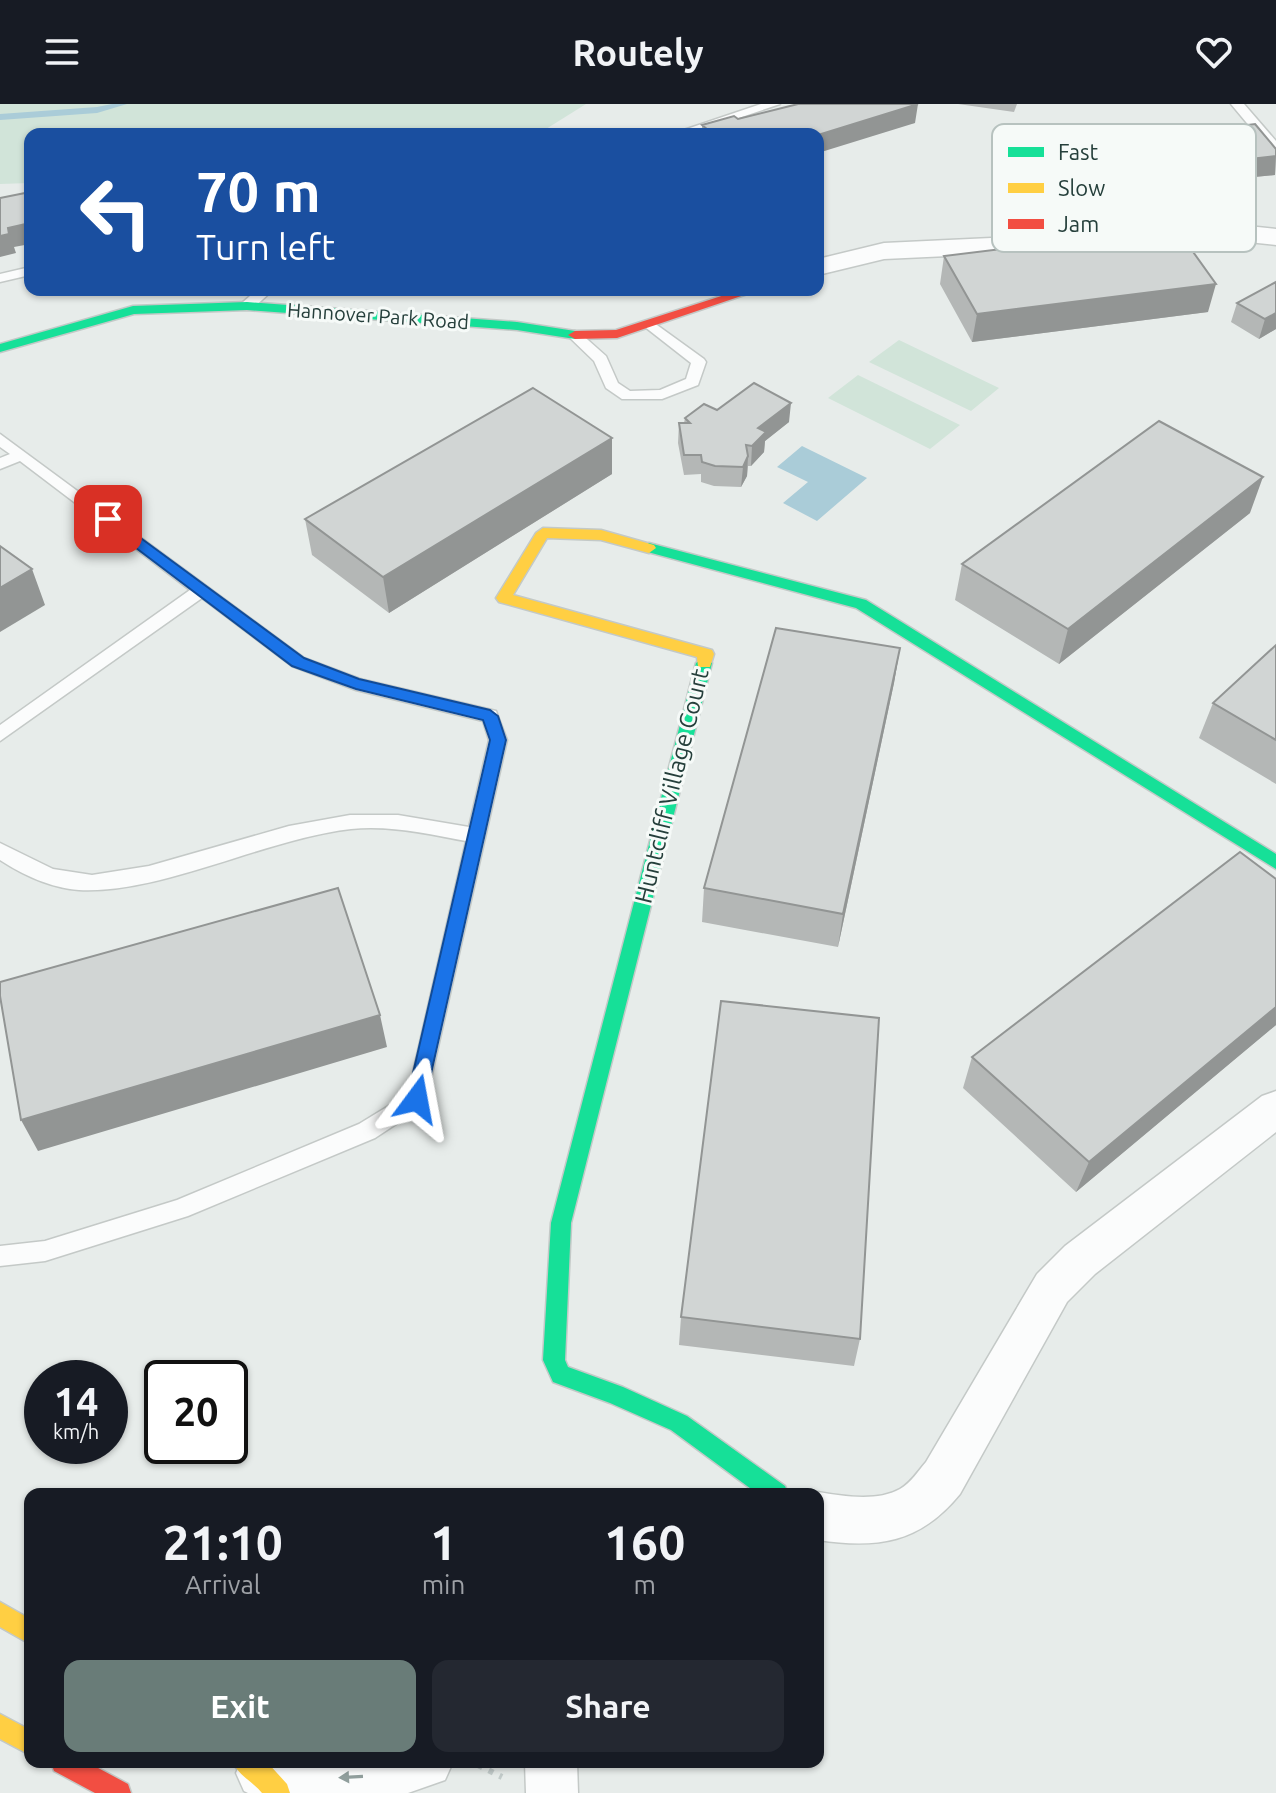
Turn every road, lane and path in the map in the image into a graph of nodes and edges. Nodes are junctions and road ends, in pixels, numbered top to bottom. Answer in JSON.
{"nodes":[{"id":1,"x":774,"y":104,"type":"edge"},
{"id":2,"x":1237,"y":104,"type":"edge"},
{"id":3,"x":1254,"y":124,"type":"edge"},
{"id":4,"x":1256,"y":126,"type":"edge"},
{"id":5,"x":697,"y":128,"type":"edge"},
{"id":6,"x":1276,"y":149,"type":"edge"},
{"id":7,"x":1256,"y":235,"type":"edge"},
{"id":8,"x":1276,"y":237,"type":"edge"},
{"id":9,"x":992,"y":246,"type":"edge"},
{"id":10,"x":824,"y":266,"type":"edge"},
{"id":11,"x":24,"y":272,"type":"edge"},
{"id":12,"x":0,"y":278,"type":"edge"},
{"id":13,"x":259,"y":296,"type":"edge"},
{"id":14,"x":735,"y":296,"type":"edge"},
{"id":15,"x":247,"y":306,"type":"junction"},
{"id":16,"x":650,"y":324,"type":"junction"},
{"id":17,"x":574,"y":335,"type":"junction"},
{"id":18,"x":0,"y":348,"type":"edge"},
{"id":19,"x":0,"y":439,"type":"edge"},
{"id":20,"x":21,"y":455,"type":"junction"},
{"id":21,"x":0,"y":464,"type":"edge"},
{"id":22,"x":203,"y":589,"type":"junction"},
{"id":23,"x":0,"y":734,"type":"edge"},
{"id":24,"x":476,"y":836,"type":"junction"},
{"id":25,"x":0,"y":850,"type":"edge"},
{"id":26,"x":1276,"y":862,"type":"edge"},
{"id":27,"x":1276,"y":1108,"type":"edge"},
{"id":28,"x":0,"y":1256,"type":"edge"},
{"id":29,"x":763,"y":1488,"type":"edge"},
{"id":30,"x":824,"y":1517,"type":"edge"},
{"id":31,"x":0,"y":1614,"type":"edge"},
{"id":32,"x":24,"y":1628,"type":"edge"},
{"id":33,"x":0,"y":1726,"type":"edge"},
{"id":34,"x":24,"y":1740,"type":"edge"},
{"id":35,"x":74,"y":1768,"type":"edge"},
{"id":36,"x":406,"y":1768,"type":"edge"},
{"id":37,"x":551,"y":1768,"type":"edge"},
{"id":38,"x":262,"y":1776,"type":"edge"},
{"id":39,"x":119,"y":1793,"type":"edge"},
{"id":40,"x":552,"y":1793,"type":"edge"}],
"edges":[{"from":1,"to":5,"type":"lane"},
{"from":2,"to":3,"type":"lane"},
{"from":4,"to":6,"type":"lane"},
{"from":7,"to":8,"type":"street"},
{"from":9,"to":10,"type":"street"},
{"from":11,"to":12,"type":"lane"},
{"from":13,"to":15,"type":"lane"},
{"from":14,"to":16,"type":"street","name":"Hannover Park Road"},
{"from":15,"to":17,"type":"street","name":"Hannover Park Road"},
{"from":15,"to":18,"type":"street","name":"Hannover Park Road"},
{"from":16,"to":17,"type":"street","name":"Hannover Park Road"},
{"from":16,"to":17,"type":"lane"},
{"from":19,"to":20,"type":"lane"},
{"from":20,"to":21,"type":"lane"},
{"from":20,"to":22,"type":"lane"},
{"from":22,"to":23,"type":"lane"},
{"from":22,"to":24,"type":"lane"},
{"from":24,"to":25,"type":"lane"},
{"from":24,"to":28,"type":"lane"},
{"from":26,"to":29,"type":"street","name":"Huntcliff Village Court"},
{"from":27,"to":30,"type":"street"},
{"from":31,"to":32,"type":"street"},
{"from":33,"to":34,"type":"street"},
{"from":35,"to":39,"type":"street"},
{"from":36,"to":38,"type":"street","one_way":true},
{"from":37,"to":40,"type":"street"}]}
